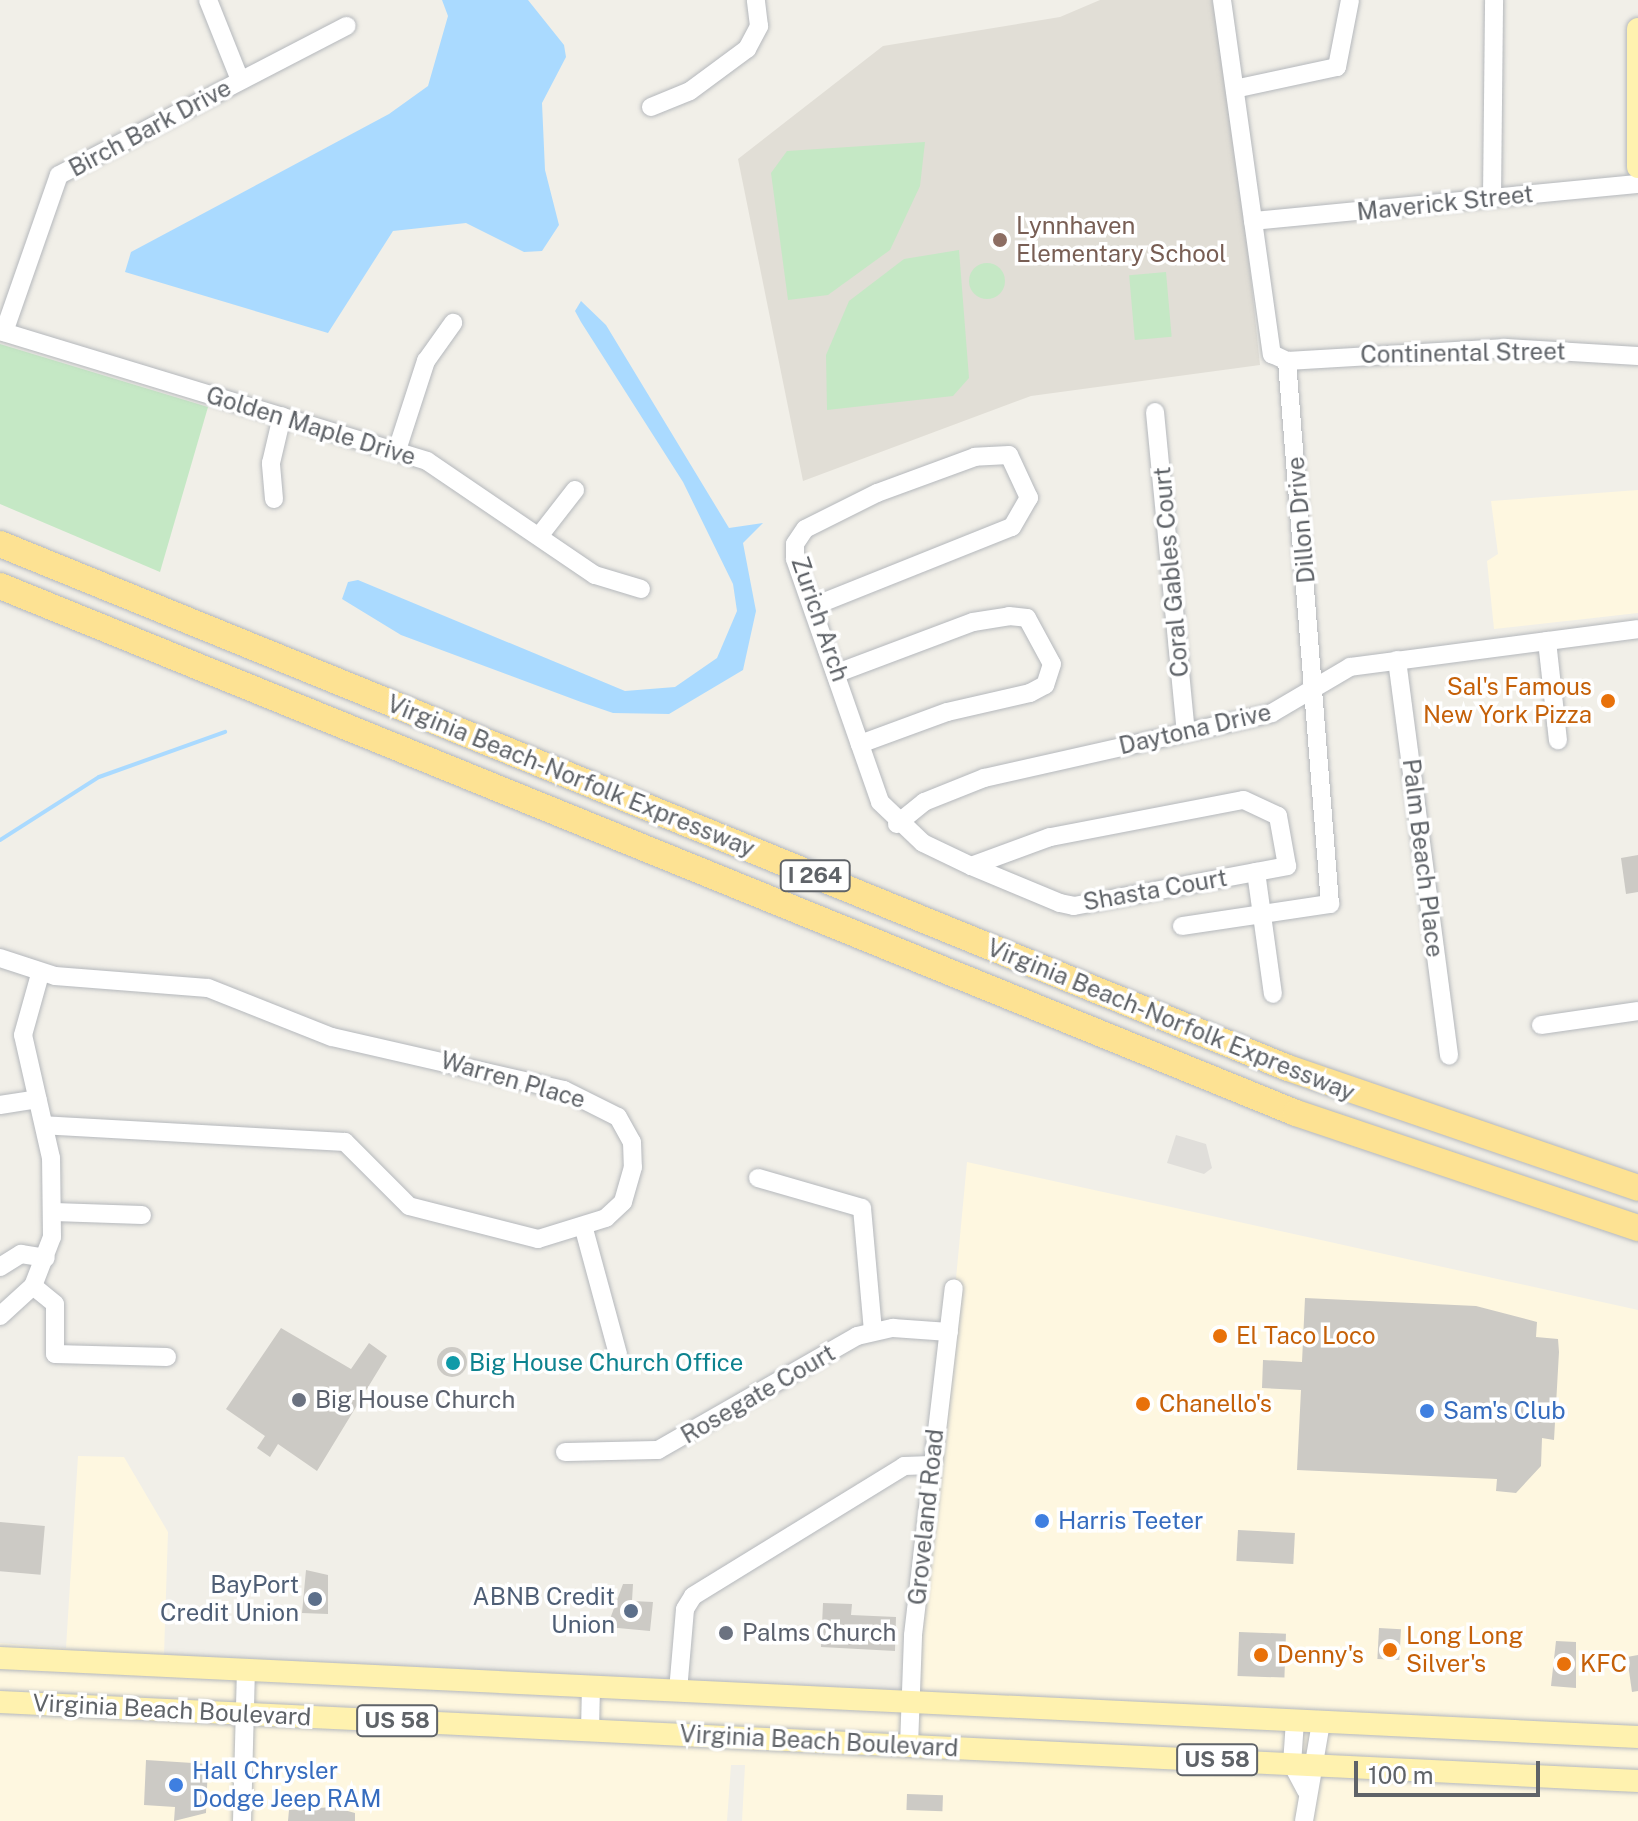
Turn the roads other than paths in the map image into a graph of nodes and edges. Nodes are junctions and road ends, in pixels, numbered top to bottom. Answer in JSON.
{"nodes":[{"id":1,"x":208,"y":0,"type":"edge"},
{"id":2,"x":756,"y":0,"type":"edge"},
{"id":3,"x":1222,"y":0,"type":"edge"},
{"id":4,"x":1350,"y":0,"type":"edge"},
{"id":5,"x":1494,"y":0,"type":"edge"},
{"id":6,"x":347,"y":26,"type":"dead end"},
{"id":7,"x":1638,"y":29,"type":"edge"},
{"id":8,"x":240,"y":80,"type":"junction"},
{"id":9,"x":1239,"y":88,"type":"junction"},
{"id":10,"x":651,"y":107,"type":"dead end"},
{"id":11,"x":1638,"y":167,"type":"edge"},
{"id":12,"x":1638,"y":184,"type":"edge"},
{"id":13,"x":1492,"y":198,"type":"junction"},
{"id":14,"x":1253,"y":221,"type":"junction"},
{"id":15,"x":453,"y":323,"type":"dead end"},
{"id":16,"x":2,"y":332,"type":"edge"},
{"id":17,"x":1638,"y":356,"type":"edge"},
{"id":18,"x":1287,"y":361,"type":"junction"},
{"id":19,"x":1155,"y":412,"type":"dead end"},
{"id":20,"x":282,"y":416,"type":"junction"},
{"id":21,"x":397,"y":450,"type":"junction"},
{"id":22,"x":575,"y":490,"type":"dead end"},
{"id":23,"x":274,"y":499,"type":"dead end"},
{"id":24,"x":540,"y":535,"type":"junction"},
{"id":25,"x":0,"y":544,"type":"edge"},
{"id":26,"x":0,"y":586,"type":"edge"},
{"id":27,"x":641,"y":589,"type":"dead end"},
{"id":28,"x":814,"y":606,"type":"junction"},
{"id":29,"x":1638,"y":629,"type":"edge"},
{"id":30,"x":1547,"y":641,"type":"junction"},
{"id":31,"x":1397,"y":660,"type":"junction"},
{"id":32,"x":840,"y":672,"type":"junction"},
{"id":33,"x":1313,"y":686,"type":"junction"},
{"id":34,"x":1186,"y":733,"type":"junction"},
{"id":35,"x":1558,"y":740,"type":"dead end"},
{"id":36,"x":860,"y":744,"type":"junction"},
{"id":37,"x":897,"y":824,"type":"junction"},
{"id":38,"x":971,"y":866,"type":"junction"},
{"id":39,"x":1256,"y":872,"type":"junction"},
{"id":40,"x":1261,"y":913,"type":"junction"},
{"id":41,"x":1182,"y":926,"type":"dead end"},
{"id":42,"x":0,"y":958,"type":"edge"},
{"id":43,"x":40,"y":974,"type":"junction"},
{"id":44,"x":1273,"y":994,"type":"dead end"},
{"id":45,"x":1638,"y":1011,"type":"edge"},
{"id":46,"x":1541,"y":1025,"type":"dead end"},
{"id":47,"x":1449,"y":1056,"type":"dead end"},
{"id":48,"x":38,"y":1099,"type":"junction"},
{"id":49,"x":0,"y":1105,"type":"edge"},
{"id":50,"x":44,"y":1125,"type":"junction"},
{"id":51,"x":758,"y":1178,"type":"dead end"},
{"id":52,"x":1638,"y":1188,"type":"edge"},
{"id":53,"x":54,"y":1212,"type":"junction"},
{"id":54,"x":142,"y":1215,"type":"dead end"},
{"id":55,"x":1638,"y":1228,"type":"edge"},
{"id":56,"x":584,"y":1229,"type":"junction"},
{"id":57,"x":46,"y":1258,"type":"junction"},
{"id":58,"x":0,"y":1267,"type":"edge"},
{"id":59,"x":33,"y":1286,"type":"junction"},
{"id":60,"x":954,"y":1288,"type":"dead end"},
{"id":61,"x":0,"y":1316,"type":"edge"},
{"id":62,"x":873,"y":1331,"type":"junction"},
{"id":63,"x":949,"y":1332,"type":"junction"},
{"id":64,"x":618,"y":1354,"type":"dead end"},
{"id":65,"x":167,"y":1357,"type":"dead end"},
{"id":66,"x":565,"y":1452,"type":"dead end"},
{"id":67,"x":932,"y":1465,"type":"junction"},
{"id":68,"x":0,"y":1658,"type":"edge"},
{"id":69,"x":246,"y":1671,"type":"junction"},
{"id":70,"x":591,"y":1686,"type":"junction"},
{"id":71,"x":678,"y":1691,"type":"junction"},
{"id":72,"x":0,"y":1702,"type":"edge"},
{"id":73,"x":911,"y":1703,"type":"junction"},
{"id":74,"x":245,"y":1715,"type":"junction"},
{"id":75,"x":1295,"y":1721,"type":"junction"},
{"id":76,"x":1321,"y":1723,"type":"junction"},
{"id":77,"x":590,"y":1730,"type":"junction"},
{"id":78,"x":1638,"y":1737,"type":"edge"},
{"id":79,"x":909,"y":1746,"type":"junction"},
{"id":80,"x":1292,"y":1764,"type":"junction"},
{"id":81,"x":1317,"y":1765,"type":"junction"},
{"id":82,"x":1638,"y":1781,"type":"edge"},
{"id":83,"x":1306,"y":1790,"type":"junction"},
{"id":84,"x":242,"y":1821,"type":"edge"},
{"id":85,"x":1304,"y":1821,"type":"edge"}],
"edges":[{"from":1,"to":8,"type":"street"},
{"from":2,"to":10,"type":"street"},
{"from":3,"to":9,"type":"street"},
{"from":4,"to":9,"type":"street"},
{"from":5,"to":13,"type":"street"},
{"from":6,"to":8,"type":"street","name":"Birch Bark Drive"},
{"from":7,"to":11,"type":"main road"},
{"from":8,"to":16,"type":"street","name":"Birch Bark Drive"},
{"from":9,"to":14,"type":"street"},
{"from":12,"to":13,"type":"street","name":"Maverick Street"},
{"from":13,"to":14,"type":"street","name":"Maverick Street"},
{"from":14,"to":18,"type":"street"},
{"from":15,"to":21,"type":"street"},
{"from":16,"to":20,"type":"street","name":"Golden Maple Drive"},
{"from":17,"to":18,"type":"street","name":"Continental Street"},
{"from":18,"to":33,"type":"street","name":"Dillon Drive"},
{"from":19,"to":34,"type":"street","name":"Coral Gables Court"},
{"from":20,"to":21,"type":"street","name":"Golden Maple Drive"},
{"from":20,"to":23,"type":"street"},
{"from":21,"to":24,"type":"street","name":"Golden Maple Drive"},
{"from":22,"to":24,"type":"street"},
{"from":24,"to":27,"type":"street","name":"Golden Maple Drive"},
{"from":25,"to":52,"type":"highway","name":"Virginia Beach-Norfolk Expressway","number":"I 264"},
{"from":26,"to":55,"type":"highway","name":"Virginia Beach-Norfolk Expressway","number":"I 264"},
{"from":28,"to":28,"type":"street","name":"Zurich Arch"},
{"from":28,"to":32,"type":"street","name":"Zurich Arch"},
{"from":29,"to":30,"type":"street","name":"Daytona Drive"},
{"from":30,"to":31,"type":"street","name":"Daytona Drive"},
{"from":30,"to":35,"type":"street"},
{"from":31,"to":33,"type":"street","name":"Daytona Drive"},
{"from":31,"to":47,"type":"street","name":"Palm Beach Place"},
{"from":32,"to":36,"type":"street","name":"Zurich Arch"},
{"from":32,"to":36,"type":"street"},
{"from":33,"to":34,"type":"street","name":"Daytona Drive"},
{"from":33,"to":40,"type":"street","name":"Dillon Drive"},
{"from":34,"to":37,"type":"street","name":"Daytona Drive"},
{"from":36,"to":37,"type":"street","name":"Zurich Arch"},
{"from":37,"to":38,"type":"street","name":"Shasta Court"},
{"from":38,"to":39,"type":"street","name":"Shasta Court"},
{"from":38,"to":39,"type":"street","name":"Shasta Court"},
{"from":39,"to":40,"type":"street"},
{"from":40,"to":41,"type":"street","name":"Dillon Drive"},
{"from":40,"to":44,"type":"street"},
{"from":42,"to":43,"type":"street","name":"Warren Place"},
{"from":43,"to":48,"type":"street"},
{"from":43,"to":56,"type":"street","name":"Warren Place"},
{"from":45,"to":46,"type":"street"},
{"from":48,"to":49,"type":"street"},
{"from":48,"to":50,"type":"street"},
{"from":50,"to":53,"type":"street"},
{"from":50,"to":56,"type":"street","name":"Warren Place"},
{"from":51,"to":62,"type":"street"},
{"from":53,"to":54,"type":"street"},
{"from":53,"to":57,"type":"street"},
{"from":56,"to":64,"type":"street"},
{"from":57,"to":58,"type":"street"},
{"from":57,"to":59,"type":"street"},
{"from":59,"to":61,"type":"street"},
{"from":59,"to":65,"type":"street"},
{"from":60,"to":63,"type":"street","name":"Groveland Road"},
{"from":62,"to":63,"type":"street"},
{"from":62,"to":66,"type":"street","name":"Rosegate Court"},
{"from":63,"to":67,"type":"street","name":"Groveland Road"},
{"from":67,"to":71,"type":"street"},
{"from":67,"to":73,"type":"street","name":"Groveland Road"},
{"from":68,"to":69,"type":"main road","name":"Virginia Beach Boulevard","number":"US 58"},
{"from":69,"to":70,"type":"main road","name":"Virginia Beach Boulevard","number":"US 58"},
{"from":69,"to":74,"type":"street"},
{"from":70,"to":71,"type":"main road","name":"Virginia Beach Boulevard","number":"US 58"},
{"from":70,"to":77,"type":"street"},
{"from":71,"to":73,"type":"main road","name":"Virginia Beach Boulevard","number":"US 58"},
{"from":72,"to":74,"type":"main road","name":"Virginia Beach Boulevard","number":"US 58"},
{"from":73,"to":75,"type":"main road","name":"Virginia Beach Boulevard","number":"US 58"},
{"from":73,"to":79,"type":"street","name":"Groveland Road"},
{"from":74,"to":77,"type":"main road","name":"Virginia Beach Boulevard","number":"US 58"},
{"from":74,"to":84,"type":"street"},
{"from":75,"to":76,"type":"main road","name":"Virginia Beach Boulevard","number":"US 58"},
{"from":75,"to":80,"type":"street"},
{"from":76,"to":78,"type":"main road","name":"Virginia Beach Boulevard","number":"US 58"},
{"from":76,"to":81,"type":"street"},
{"from":77,"to":79,"type":"main road","name":"Virginia Beach Boulevard","number":"US 58"},
{"from":79,"to":80,"type":"main road","name":"Virginia Beach Boulevard","number":"US 58"},
{"from":80,"to":81,"type":"main road","name":"Virginia Beach Boulevard","number":"US 58"},
{"from":80,"to":83,"type":"street"},
{"from":81,"to":82,"type":"main road","name":"Virginia Beach Boulevard","number":"US 58"},
{"from":81,"to":83,"type":"street"},
{"from":83,"to":85,"type":"street"}]}
